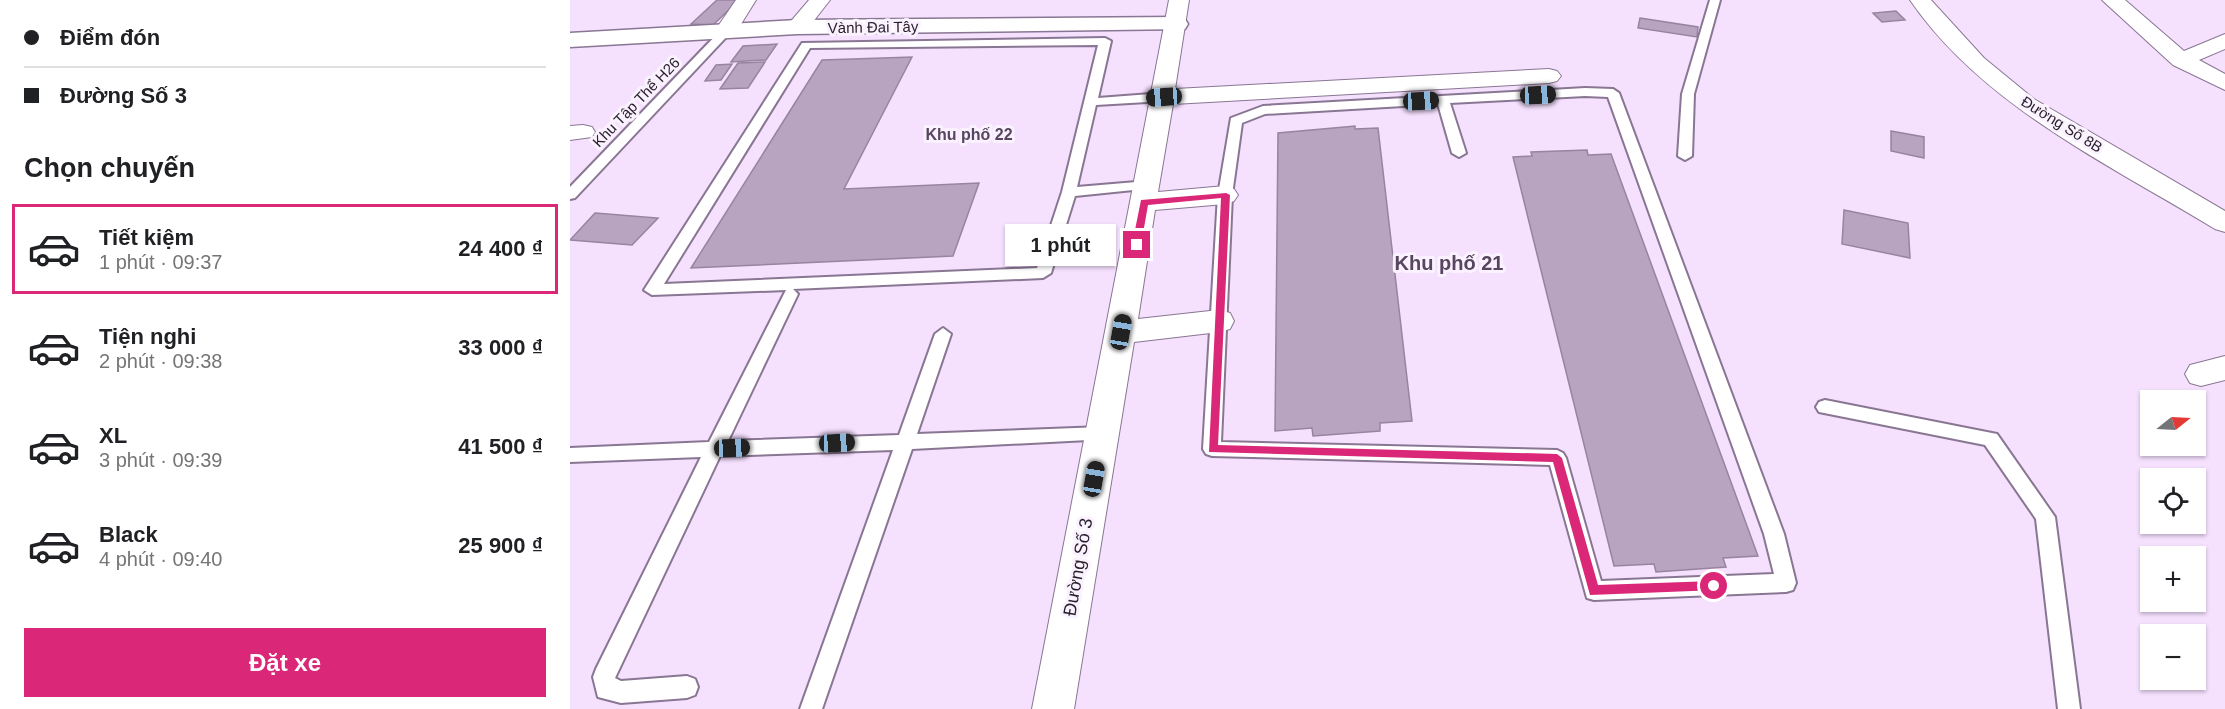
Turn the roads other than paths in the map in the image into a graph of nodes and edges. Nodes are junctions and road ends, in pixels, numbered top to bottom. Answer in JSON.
{"nodes":[{"id":1,"x":746,"y":0,"type":"edge"},
{"id":2,"x":820,"y":0,"type":"edge"},
{"id":3,"x":1715,"y":0,"type":"edge"},
{"id":4,"x":1920,"y":0,"type":"edge"},
{"id":5,"x":2112,"y":0,"type":"edge"},
{"id":6,"x":1178,"y":12,"type":"edge"},
{"id":7,"x":797,"y":27,"type":"junction"},
{"id":8,"x":725,"y":32,"type":"junction"},
{"id":9,"x":570,"y":40,"type":"edge"},
{"id":10,"x":2225,"y":41,"type":"edge"},
{"id":11,"x":2181,"y":60,"type":"junction"},
{"id":12,"x":1549,"y":75,"type":"dead end"},
{"id":13,"x":2225,"y":83,"type":"edge"},
{"id":14,"x":1441,"y":91,"type":"junction"},
{"id":15,"x":1164,"y":97,"type":"junction"},
{"id":16,"x":1091,"y":102,"type":"junction"},
{"id":17,"x":1459,"y":153,"type":"dead end"},
{"id":18,"x":1685,"y":156,"type":"dead end"},
{"id":19,"x":1069,"y":192,"type":"junction"},
{"id":20,"x":1146,"y":194,"type":"junction"},
{"id":21,"x":570,"y":195,"type":"edge"},
{"id":22,"x":1226,"y":195,"type":"junction"},
{"id":23,"x":2225,"y":223,"type":"edge"},
{"id":24,"x":790,"y":294,"type":"dead end"},
{"id":25,"x":1219,"y":321,"type":"junction"},
{"id":26,"x":1121,"y":332,"type":"junction"},
{"id":27,"x":943,"y":334,"type":"dead end"},
{"id":28,"x":1825,"y":407,"type":"dead end"},
{"id":29,"x":1102,"y":434,"type":"junction"},
{"id":30,"x":907,"y":440,"type":"junction"},
{"id":31,"x":715,"y":448,"type":"junction"},
{"id":32,"x":570,"y":455,"type":"edge"},
{"id":33,"x":687,"y":687,"type":"dead end"},
{"id":34,"x":811,"y":709,"type":"edge"},
{"id":35,"x":1053,"y":709,"type":"edge"},
{"id":36,"x":2069,"y":709,"type":"edge"}],
"edges":[{"from":1,"to":8,"type":"street"},
{"from":2,"to":7,"type":"street"},
{"from":3,"to":18,"type":"lane"},
{"from":4,"to":23,"type":"street","name":"Đường Số 8B"},
{"from":5,"to":11,"type":"street"},
{"from":6,"to":7,"type":"street","name":"Vành Đai Tây"},
{"from":6,"to":15,"type":"street","name":"Đường Số 3"},
{"from":7,"to":8,"type":"street","name":"Vành Đai Tây"},
{"from":8,"to":9,"type":"street","name":"Vành Đai Tây"},
{"from":8,"to":21,"type":"lane","name":"Khu Tập Thể H26"},
{"from":10,"to":11,"type":"street"},
{"from":11,"to":13,"type":"street"},
{"from":12,"to":14,"type":"street"},
{"from":14,"to":15,"type":"street"},
{"from":14,"to":17,"type":"lane"},
{"from":14,"to":22,"type":"lane"},
{"from":14,"to":25,"type":"lane"},
{"from":15,"to":16,"type":"lane"},
{"from":15,"to":20,"type":"street","name":"Đường Số 3"},
{"from":16,"to":19,"type":"lane"},
{"from":16,"to":19,"type":"lane"},
{"from":19,"to":20,"type":"lane"},
{"from":20,"to":22,"type":"street"},
{"from":20,"to":26,"type":"street","name":"Đường Số 3"},
{"from":22,"to":25,"type":"lane"},
{"from":24,"to":31,"type":"lane"},
{"from":25,"to":26,"type":"street"},
{"from":26,"to":29,"type":"street","name":"Đường Số 3"},
{"from":27,"to":30,"type":"lane"},
{"from":28,"to":36,"type":"lane"},
{"from":29,"to":30,"type":"lane"},
{"from":29,"to":35,"type":"street","name":"Đường Số 3"},
{"from":30,"to":31,"type":"lane"},
{"from":30,"to":34,"type":"lane"},
{"from":31,"to":32,"type":"lane"},
{"from":31,"to":33,"type":"lane"}]}
